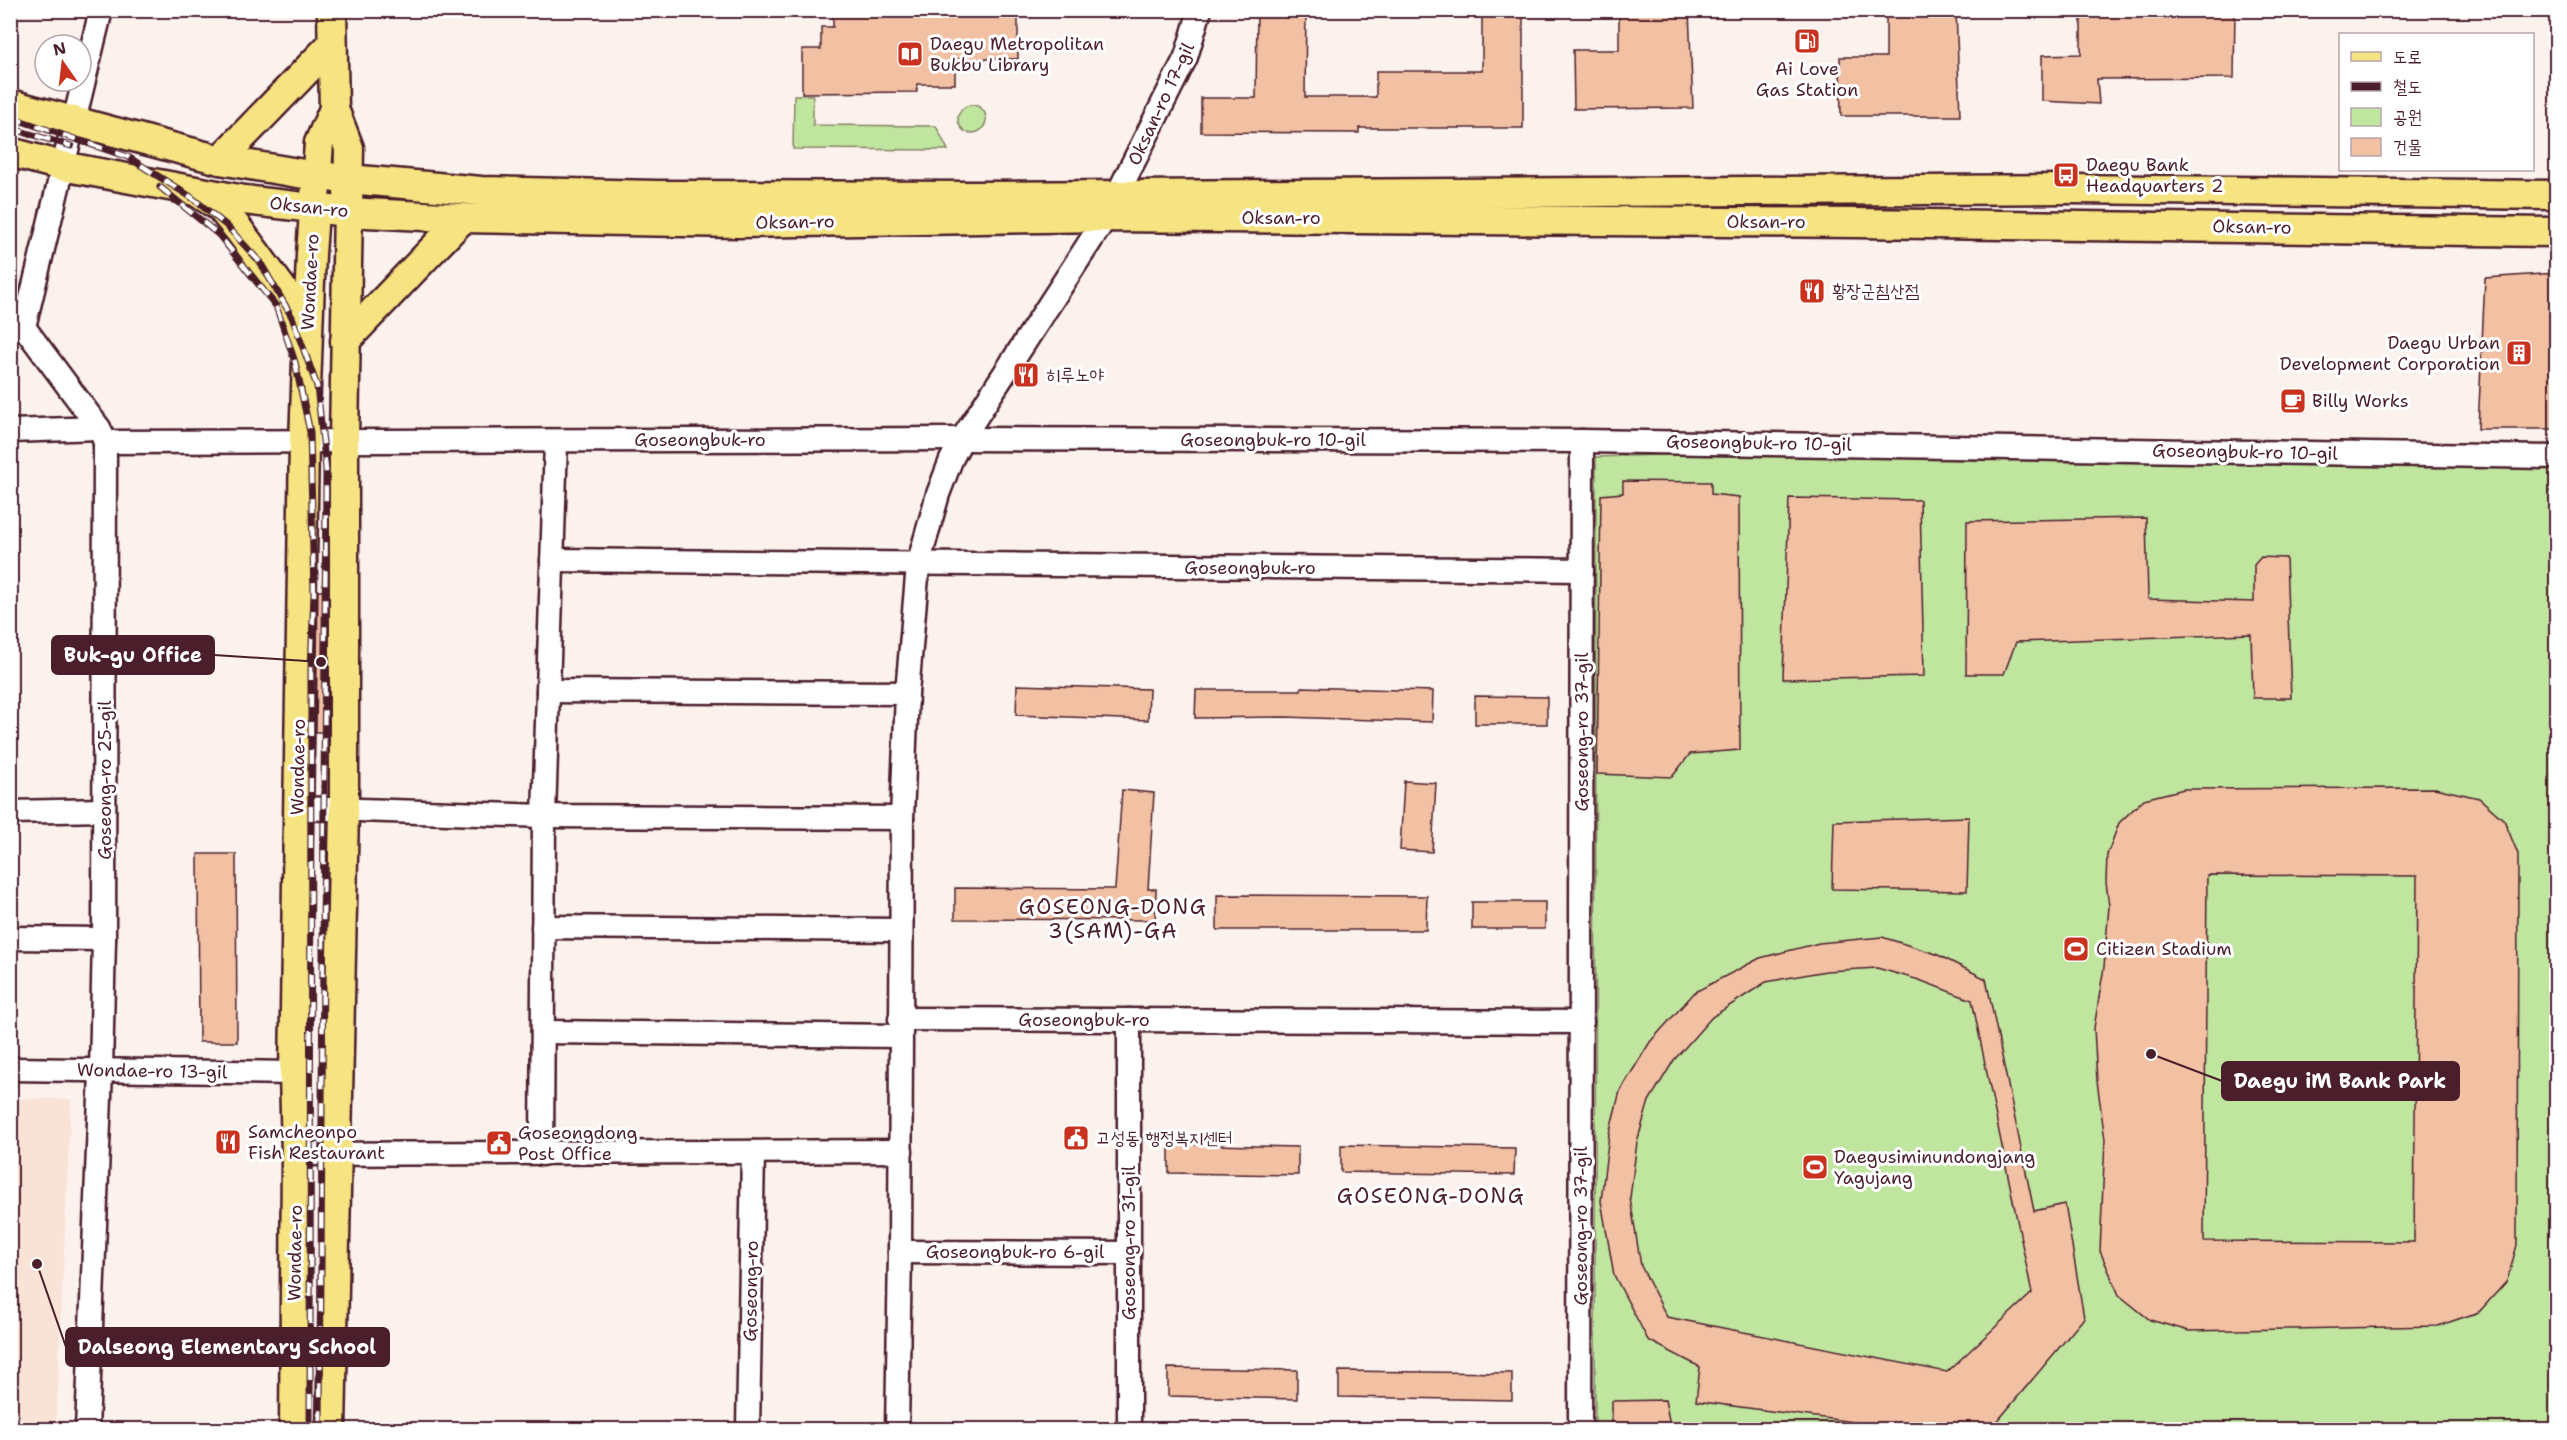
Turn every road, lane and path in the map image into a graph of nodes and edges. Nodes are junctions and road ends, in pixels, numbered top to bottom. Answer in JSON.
{"nodes":[{"id":1,"x":101,"y":10,"type":"edge"},
{"id":2,"x":332,"y":10,"type":"edge"},
{"id":3,"x":1200,"y":10,"type":"edge"},
{"id":4,"x":332,"y":44,"type":"junction"},
{"id":5,"x":10,"y":104,"type":"edge"},
{"id":6,"x":334,"y":109,"type":"junction"},
{"id":7,"x":73,"y":121,"type":"junction"},
{"id":8,"x":10,"y":152,"type":"edge"},
{"id":9,"x":220,"y":160,"type":"junction"},
{"id":10,"x":62,"y":166,"type":"junction"},
{"id":11,"x":316,"y":176,"type":"junction"},
{"id":12,"x":349,"y":179,"type":"junction"},
{"id":13,"x":195,"y":191,"type":"junction"},
{"id":14,"x":2556,"y":195,"type":"edge"},
{"id":15,"x":1111,"y":206,"type":"junction"},
{"id":16,"x":313,"y":208,"type":"junction"},
{"id":17,"x":347,"y":212,"type":"junction"},
{"id":18,"x":463,"y":218,"type":"junction"},
{"id":19,"x":2554,"y":233,"type":"edge"},
{"id":20,"x":17,"y":325,"type":"edge"},
{"id":21,"x":345,"y":340,"type":"junction"},
{"id":22,"x":307,"y":347,"type":"junction"},
{"id":23,"x":10,"y":431,"type":"edge"},
{"id":24,"x":102,"y":435,"type":"junction"},
{"id":25,"x":962,"y":439,"type":"junction"},
{"id":26,"x":344,"y":440,"type":"junction"},
{"id":27,"x":304,"y":441,"type":"junction"},
{"id":28,"x":556,"y":441,"type":"junction"},
{"id":29,"x":1582,"y":441,"type":"junction"},
{"id":30,"x":2556,"y":457,"type":"edge"},
{"id":31,"x":552,"y":560,"type":"junction"},
{"id":32,"x":918,"y":565,"type":"junction"},
{"id":33,"x":1582,"y":570,"type":"junction"},
{"id":34,"x":548,"y":691,"type":"junction"},
{"id":35,"x":907,"y":693,"type":"junction"},
{"id":36,"x":297,"y":808,"type":"junction"},
{"id":37,"x":104,"y":810,"type":"junction"},
{"id":38,"x":344,"y":810,"type":"junction"},
{"id":39,"x":10,"y":812,"type":"edge"},
{"id":40,"x":544,"y":816,"type":"junction"},
{"id":41,"x":902,"y":818,"type":"junction"},
{"id":42,"x":543,"y":927,"type":"junction"},
{"id":43,"x":901,"y":930,"type":"junction"},
{"id":44,"x":10,"y":938,"type":"edge"},
{"id":45,"x":104,"y":939,"type":"junction"},
{"id":46,"x":1129,"y":1020,"type":"junction"},
{"id":47,"x":1582,"y":1022,"type":"junction"},
{"id":48,"x":900,"y":1028,"type":"junction"},
{"id":49,"x":543,"y":1032,"type":"junction"},
{"id":50,"x":10,"y":1069,"type":"edge"},
{"id":51,"x":101,"y":1071,"type":"junction"},
{"id":52,"x":294,"y":1073,"type":"junction"},
{"id":53,"x":901,"y":1151,"type":"junction"},
{"id":54,"x":753,"y":1152,"type":"junction"},
{"id":55,"x":296,"y":1154,"type":"junction"},
{"id":56,"x":339,"y":1154,"type":"junction"},
{"id":57,"x":542,"y":1154,"type":"junction"},
{"id":58,"x":900,"y":1252,"type":"junction"},
{"id":59,"x":1129,"y":1253,"type":"junction"},
{"id":60,"x":87,"y":1430,"type":"edge"},
{"id":61,"x":294,"y":1430,"type":"edge"},
{"id":62,"x":331,"y":1430,"type":"edge"},
{"id":63,"x":748,"y":1430,"type":"edge"},
{"id":64,"x":897,"y":1430,"type":"edge"},
{"id":65,"x":1129,"y":1430,"type":"edge"},
{"id":66,"x":1580,"y":1430,"type":"edge"}],
"edges":[{"from":1,"to":7,"type":"street"},
{"from":2,"to":4,"type":"main road","name":"Wondae-ro"},
{"from":3,"to":15,"type":"street","name":"Oksan-ro 17-gil"},
{"from":4,"to":6,"type":"main road","name":"Wondae-ro"},
{"from":4,"to":9,"type":"main road"},
{"from":5,"to":7,"type":"main road","name":"Oksan-ro"},
{"from":6,"to":11,"type":"main road","name":"Wondae-ro"},
{"from":6,"to":12,"type":"main road","name":"Wondae-ro"},
{"from":7,"to":9,"type":"main road","name":"Oksan-ro"},
{"from":7,"to":10,"type":"street"},
{"from":8,"to":10,"type":"main road","name":"Oksan-ro"},
{"from":9,"to":11,"type":"main road","name":"Oksan-ro"},
{"from":10,"to":13,"type":"main road","name":"Oksan-ro"},
{"from":10,"to":20,"type":"street"},
{"from":11,"to":12,"type":"main road","name":"Oksan-ro"},
{"from":11,"to":16,"type":"main road","name":"Wondae-ro"},
{"from":12,"to":15,"type":"main road","name":"Oksan-ro"},
{"from":12,"to":17,"type":"main road","name":"Wondae-ro"},
{"from":13,"to":16,"type":"main road","name":"Oksan-ro"},
{"from":13,"to":22,"type":"main road"},
{"from":14,"to":15,"type":"main road","name":"Oksan-ro"},
{"from":15,"to":18,"type":"main road","name":"Oksan-ro"},
{"from":15,"to":19,"type":"main road","name":"Oksan-ro"},
{"from":15,"to":25,"type":"street"},
{"from":16,"to":17,"type":"main road","name":"Oksan-ro"},
{"from":16,"to":22,"type":"main road","name":"Wondae-ro"},
{"from":17,"to":18,"type":"main road","name":"Oksan-ro"},
{"from":17,"to":21,"type":"main road","name":"Wondae-ro"},
{"from":18,"to":21,"type":"main road"},
{"from":20,"to":24,"type":"street"},
{"from":21,"to":26,"type":"main road","name":"Wondae-ro"},
{"from":22,"to":27,"type":"main road","name":"Wondae-ro"},
{"from":23,"to":24,"type":"street"},
{"from":24,"to":27,"type":"street"},
{"from":24,"to":37,"type":"street","name":"Goseong-ro 25-gil"},
{"from":25,"to":28,"type":"street","name":"Goseongbuk-ro"},
{"from":25,"to":29,"type":"street","name":"Goseongbuk-ro 10-gil"},
{"from":25,"to":32,"type":"street"},
{"from":26,"to":27,"type":"street","name":"Goseongbuk-ro"},
{"from":26,"to":28,"type":"street","name":"Goseongbuk-ro"},
{"from":26,"to":38,"type":"main road","name":"Wondae-ro"},
{"from":27,"to":36,"type":"main road","name":"Wondae-ro"},
{"from":28,"to":31,"type":"street"},
{"from":29,"to":30,"type":"street","name":"Goseongbuk-ro 10-gil"},
{"from":29,"to":33,"type":"street","name":"Goseong-ro 37-gil"},
{"from":31,"to":32,"type":"street","name":"Goseongbuk-ro"},
{"from":31,"to":34,"type":"street"},
{"from":32,"to":33,"type":"street","name":"Goseongbuk-ro"},
{"from":32,"to":35,"type":"street"},
{"from":33,"to":47,"type":"street","name":"Goseong-ro 37-gil"},
{"from":34,"to":35,"type":"street"},
{"from":34,"to":40,"type":"street"},
{"from":35,"to":41,"type":"street"},
{"from":36,"to":38,"type":"street"},
{"from":36,"to":52,"type":"main road","name":"Wondae-ro"},
{"from":37,"to":39,"type":"street"},
{"from":37,"to":45,"type":"street","name":"Goseong-ro 25-gil"},
{"from":38,"to":40,"type":"street"},
{"from":38,"to":56,"type":"main road","name":"Wondae-ro"},
{"from":40,"to":41,"type":"street"},
{"from":40,"to":42,"type":"street"},
{"from":41,"to":43,"type":"street"},
{"from":42,"to":43,"type":"street"},
{"from":42,"to":49,"type":"street"},
{"from":43,"to":48,"type":"street"},
{"from":44,"to":45,"type":"street"},
{"from":45,"to":51,"type":"street","name":"Goseong-ro 25-gil"},
{"from":46,"to":47,"type":"street","name":"Goseongbuk-ro"},
{"from":46,"to":48,"type":"street","name":"Goseongbuk-ro"},
{"from":46,"to":59,"type":"street","name":"Goseong-ro 31-gil"},
{"from":47,"to":66,"type":"street","name":"Goseong-ro 37-gil"},
{"from":48,"to":49,"type":"street","name":"Goseongbuk-ro"},
{"from":48,"to":53,"type":"street"},
{"from":49,"to":57,"type":"street"},
{"from":50,"to":51,"type":"street","name":"Wondae-ro 13-gil"},
{"from":51,"to":52,"type":"street","name":"Wondae-ro 13-gil"},
{"from":51,"to":60,"type":"street","name":"Goseong-ro 25-gil"},
{"from":52,"to":55,"type":"main road","name":"Wondae-ro"},
{"from":53,"to":54,"type":"street"},
{"from":53,"to":58,"type":"street"},
{"from":54,"to":57,"type":"street"},
{"from":54,"to":63,"type":"street","name":"Goseong-ro"},
{"from":55,"to":56,"type":"street"},
{"from":55,"to":61,"type":"main road","name":"Wondae-ro"},
{"from":56,"to":57,"type":"street"},
{"from":56,"to":62,"type":"main road","name":"Wondae-ro"},
{"from":58,"to":59,"type":"street","name":"Goseongbuk-ro 6-gil"},
{"from":58,"to":64,"type":"street"},
{"from":59,"to":65,"type":"street","name":"Goseong-ro 31-gil"}]}
